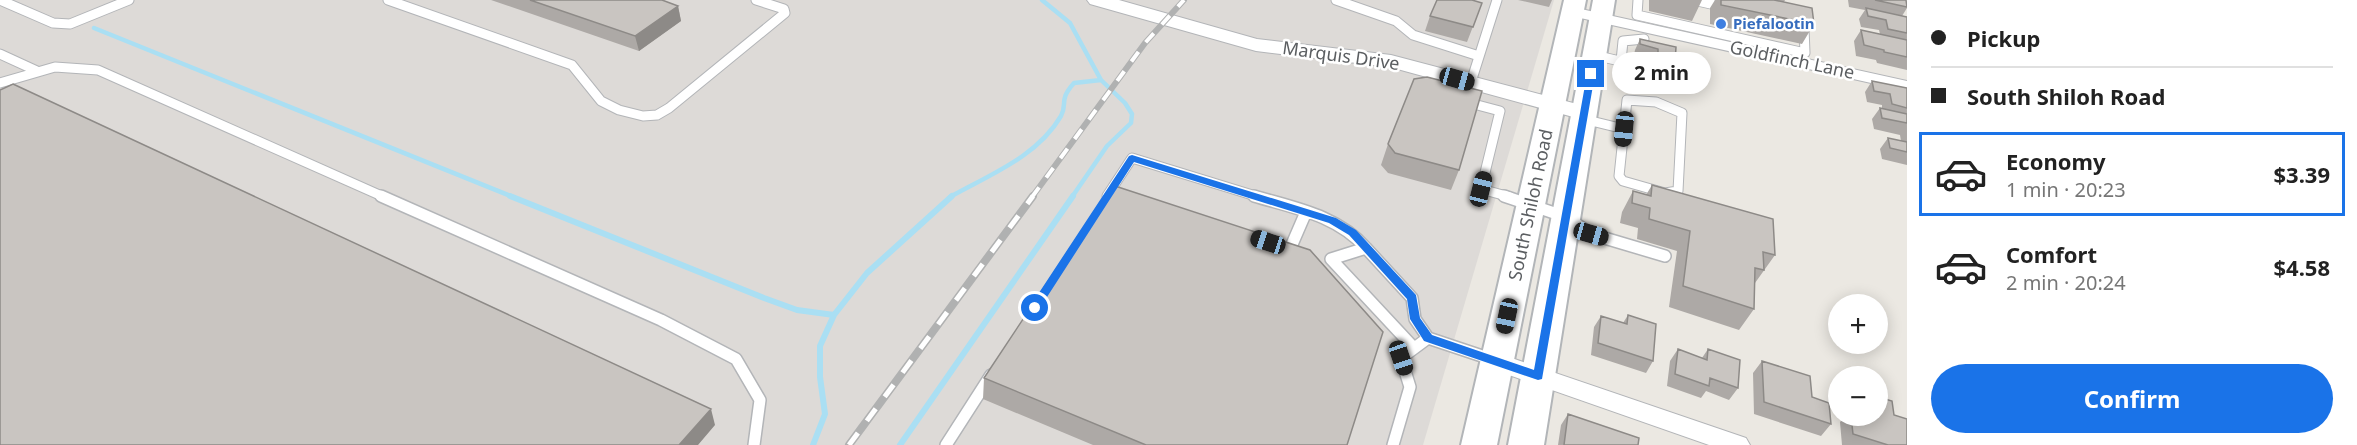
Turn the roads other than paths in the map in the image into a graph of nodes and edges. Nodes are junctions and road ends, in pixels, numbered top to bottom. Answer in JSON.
{"nodes":[{"id":1,"x":0,"y":0,"type":"edge"},
{"id":2,"x":129,"y":0,"type":"edge"},
{"id":3,"x":388,"y":0,"type":"edge"},
{"id":4,"x":756,"y":0,"type":"edge"},
{"id":5,"x":1097,"y":0,"type":"edge"},
{"id":6,"x":1336,"y":0,"type":"edge"},
{"id":7,"x":1497,"y":0,"type":"edge"},
{"id":8,"x":1638,"y":0,"type":"edge"},
{"id":9,"x":1693,"y":0,"type":"edge"},
{"id":10,"x":1573,"y":6,"type":"edge"},
{"id":11,"x":1602,"y":9,"type":"edge"},
{"id":12,"x":1737,"y":10,"type":"edge"},
{"id":13,"x":1793,"y":21,"type":"edge"},
{"id":14,"x":1645,"y":34,"type":"junction"},
{"id":15,"x":0,"y":54,"type":"edge"},
{"id":16,"x":1479,"y":56,"type":"junction"},
{"id":17,"x":1608,"y":58,"type":"junction"},
{"id":18,"x":1807,"y":59,"type":"junction"},
{"id":19,"x":37,"y":71,"type":"junction"},
{"id":20,"x":1471,"y":82,"type":"junction"},
{"id":21,"x":0,"y":83,"type":"edge"},
{"id":22,"x":1907,"y":86,"type":"edge"},
{"id":23,"x":1458,"y":100,"type":"edge"},
{"id":24,"x":1552,"y":105,"type":"junction"},
{"id":25,"x":1584,"y":116,"type":"junction"},
{"id":26,"x":1624,"y":129,"type":"junction"},
{"id":27,"x":1531,"y":203,"type":"junction"},
{"id":28,"x":1098,"y":210,"type":"edge"},
{"id":29,"x":1306,"y":212,"type":"junction"},
{"id":30,"x":1566,"y":217,"type":"junction"},
{"id":31,"x":1268,"y":242,"type":"edge"},
{"id":32,"x":1366,"y":248,"type":"junction"},
{"id":33,"x":1665,"y":256,"type":"dead end"},
{"id":34,"x":1428,"y":338,"type":"junction"},
{"id":35,"x":1414,"y":348,"type":"junction"},
{"id":36,"x":1497,"y":362,"type":"junction"},
{"id":37,"x":996,"y":367,"type":"edge"},
{"id":38,"x":1538,"y":376,"type":"junction"},
{"id":39,"x":754,"y":445,"type":"edge"},
{"id":40,"x":946,"y":445,"type":"edge"},
{"id":41,"x":1394,"y":445,"type":"edge"},
{"id":42,"x":1479,"y":445,"type":"edge"},
{"id":43,"x":1526,"y":445,"type":"edge"},
{"id":44,"x":1738,"y":445,"type":"edge"}],
"edges":[{"from":1,"to":2,"type":"lane"},
{"from":3,"to":4,"type":"lane"},
{"from":5,"to":20,"type":"street","name":"Marquis Drive"},
{"from":6,"to":16,"type":"lane"},
{"from":7,"to":16,"type":"lane"},
{"from":8,"to":18,"type":"lane"},
{"from":9,"to":12,"type":"lane"},
{"from":10,"to":11,"type":"street","name":"Goldfinch Lane"},
{"from":10,"to":24,"type":"main road","name":"South Shiloh Road"},
{"from":11,"to":14,"type":"street","name":"Goldfinch Lane"},
{"from":11,"to":17,"type":"main road","name":"South Shiloh Road"},
{"from":13,"to":18,"type":"lane"},
{"from":14,"to":17,"type":"lane"},
{"from":14,"to":17,"type":"lane"},
{"from":14,"to":18,"type":"street","name":"Goldfinch Lane"},
{"from":15,"to":19,"type":"lane"},
{"from":16,"to":20,"type":"lane"},
{"from":17,"to":25,"type":"main road","name":"South Shiloh Road"},
{"from":18,"to":22,"type":"street","name":"Goldfinch Lane"},
{"from":19,"to":21,"type":"lane"},
{"from":19,"to":39,"type":"lane"},
{"from":20,"to":24,"type":"street","name":"Marquis Drive"},
{"from":23,"to":27,"type":"lane"},
{"from":24,"to":25,"type":"street","name":"Marquis Drive"},
{"from":24,"to":27,"type":"main road","name":"South Shiloh Road"},
{"from":25,"to":26,"type":"lane"},
{"from":25,"to":30,"type":"main road","name":"South Shiloh Road"},
{"from":26,"to":26,"type":"lane"},
{"from":27,"to":30,"type":"lane"},
{"from":27,"to":36,"type":"main road","name":"South Shiloh Road"},
{"from":28,"to":29,"type":"lane"},
{"from":29,"to":31,"type":"lane"},
{"from":29,"to":32,"type":"lane"},
{"from":30,"to":33,"type":"lane"},
{"from":30,"to":38,"type":"main road","name":"South Shiloh Road"},
{"from":32,"to":34,"type":"lane"},
{"from":32,"to":35,"type":"lane"},
{"from":34,"to":35,"type":"lane"},
{"from":34,"to":36,"type":"lane"},
{"from":35,"to":41,"type":"lane"},
{"from":36,"to":38,"type":"street"},
{"from":36,"to":42,"type":"main road","name":"South Shiloh Road"},
{"from":37,"to":40,"type":"lane"},
{"from":38,"to":43,"type":"main road","name":"South Shiloh Road"},
{"from":38,"to":44,"type":"street"}]}
